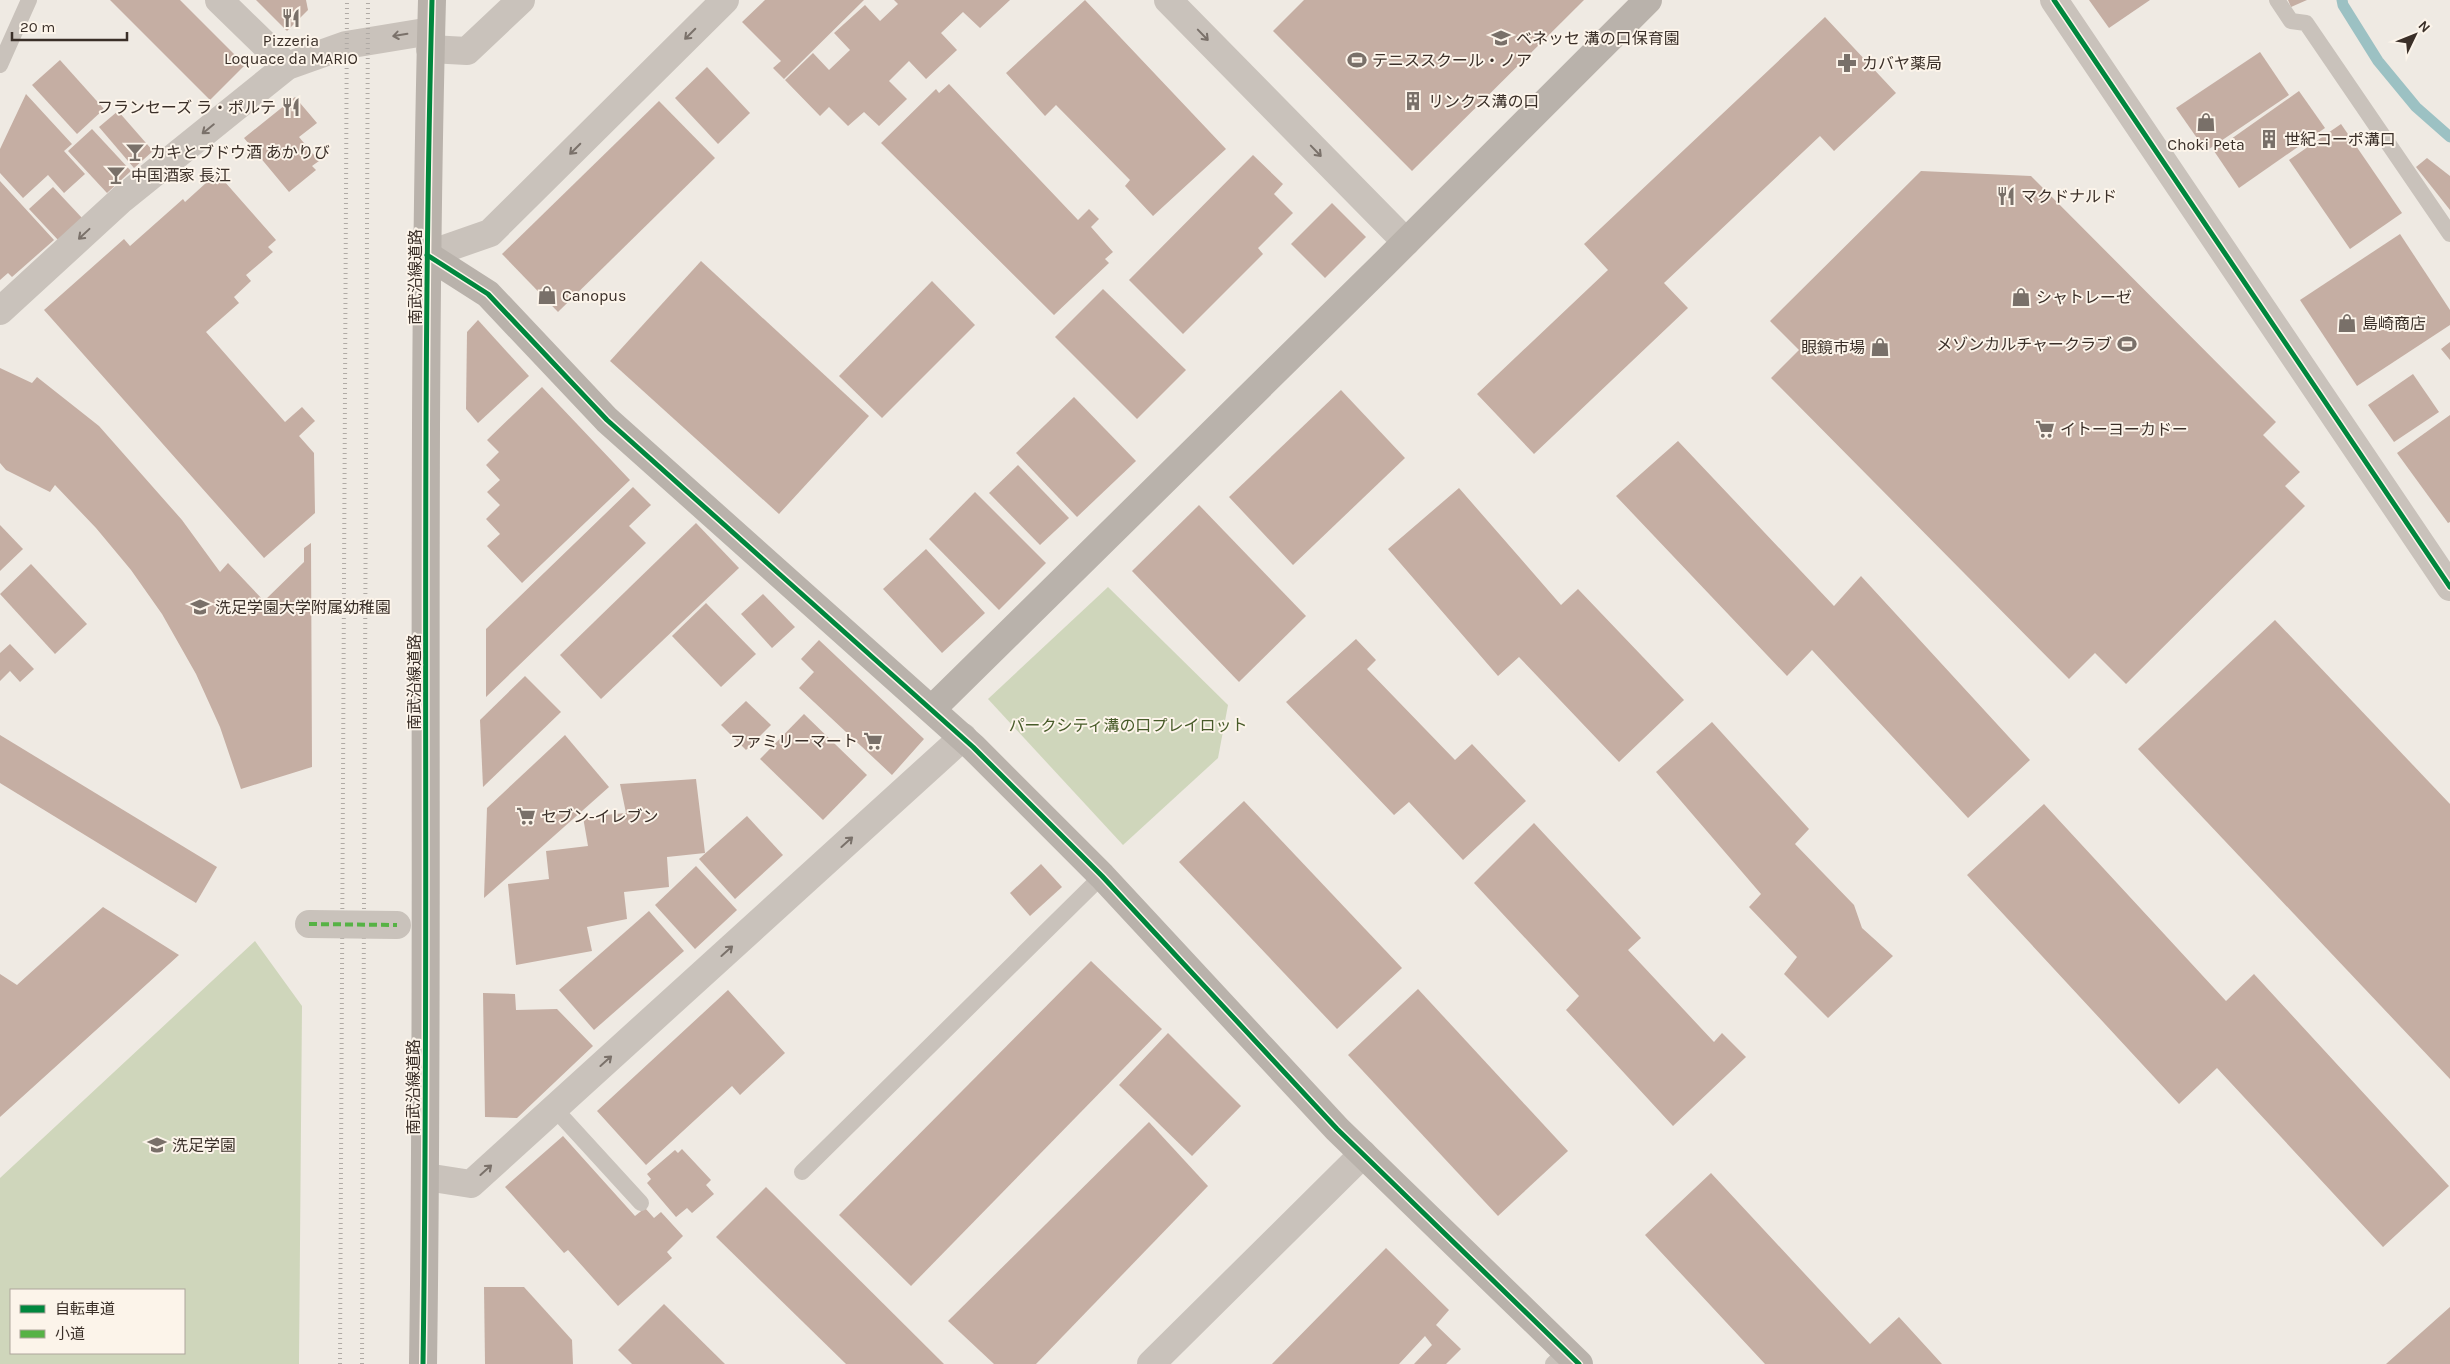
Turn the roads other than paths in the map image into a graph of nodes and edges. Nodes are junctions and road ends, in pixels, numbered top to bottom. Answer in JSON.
{"nodes":[{"id":1,"x":29,"y":0,"type":"edge"},
{"id":2,"x":219,"y":0,"type":"edge"},
{"id":3,"x":432,"y":0,"type":"edge"},
{"id":4,"x":521,"y":0,"type":"edge"},
{"id":5,"x":725,"y":0,"type":"edge"},
{"id":6,"x":1168,"y":0,"type":"edge"},
{"id":7,"x":2054,"y":0,"type":"edge"},
{"id":8,"x":2277,"y":0,"type":"edge"},
{"id":9,"x":1638,"y":3,"type":"edge"},
{"id":10,"x":431,"y":40,"type":"junction"},
{"id":11,"x":0,"y":66,"type":"edge"},
{"id":12,"x":287,"y":66,"type":"junction"},
{"id":13,"x":2450,"y":234,"type":"edge"},
{"id":14,"x":1406,"y":242,"type":"junction"},
{"id":15,"x":427,"y":255,"type":"junction"},
{"id":16,"x":0,"y":311,"type":"edge"},
{"id":17,"x":2450,"y":587,"type":"edge"},
{"id":18,"x":932,"y":710,"type":"junction"},
{"id":19,"x":963,"y":737,"type":"junction"},
{"id":20,"x":1102,"y":876,"type":"junction"},
{"id":21,"x":309,"y":924,"type":"dead end"},
{"id":22,"x":397,"y":925,"type":"dead end"},
{"id":23,"x":554,"y":1108,"type":"junction"},
{"id":24,"x":1363,"y":1154,"type":"junction"},
{"id":25,"x":802,"y":1172,"type":"dead end"},
{"id":26,"x":426,"y":1177,"type":"junction"},
{"id":27,"x":641,"y":1202,"type":"dead end"},
{"id":28,"x":1566,"y":1360,"type":"edge"},
{"id":29,"x":423,"y":1364,"type":"edge"},
{"id":30,"x":1151,"y":1364,"type":"edge"}],
"edges":[{"from":1,"to":11,"type":"lane"},
{"from":2,"to":12,"type":"street"},
{"from":3,"to":10,"type":"street","name":"南武沿線道路"},
{"from":4,"to":10,"type":"street"},
{"from":5,"to":15,"type":"street","one_way":true},
{"from":6,"to":14,"type":"street","one_way":true},
{"from":7,"to":17,"type":"street"},
{"from":8,"to":13,"type":"lane"},
{"from":9,"to":14,"type":"street"},
{"from":10,"to":12,"type":"street","one_way":true},
{"from":10,"to":15,"type":"street","name":"南武沿線道路"},
{"from":12,"to":16,"type":"street","one_way":true},
{"from":14,"to":18,"type":"street"},
{"from":15,"to":18,"type":"street"},
{"from":15,"to":26,"type":"street","name":"南武沿線道路"},
{"from":18,"to":19,"type":"street"},
{"from":19,"to":20,"type":"street"},
{"from":23,"to":19,"type":"street","one_way":true},
{"from":20,"to":24,"type":"street"},
{"from":20,"to":25,"type":"lane"},
{"from":21,"to":22,"type":"street","bridge":true},
{"from":26,"to":23,"type":"street","one_way":true},
{"from":23,"to":27,"type":"lane"},
{"from":24,"to":28,"type":"street"},
{"from":24,"to":30,"type":"street"},
{"from":26,"to":29,"type":"street","name":"南武沿線道路"}]}
